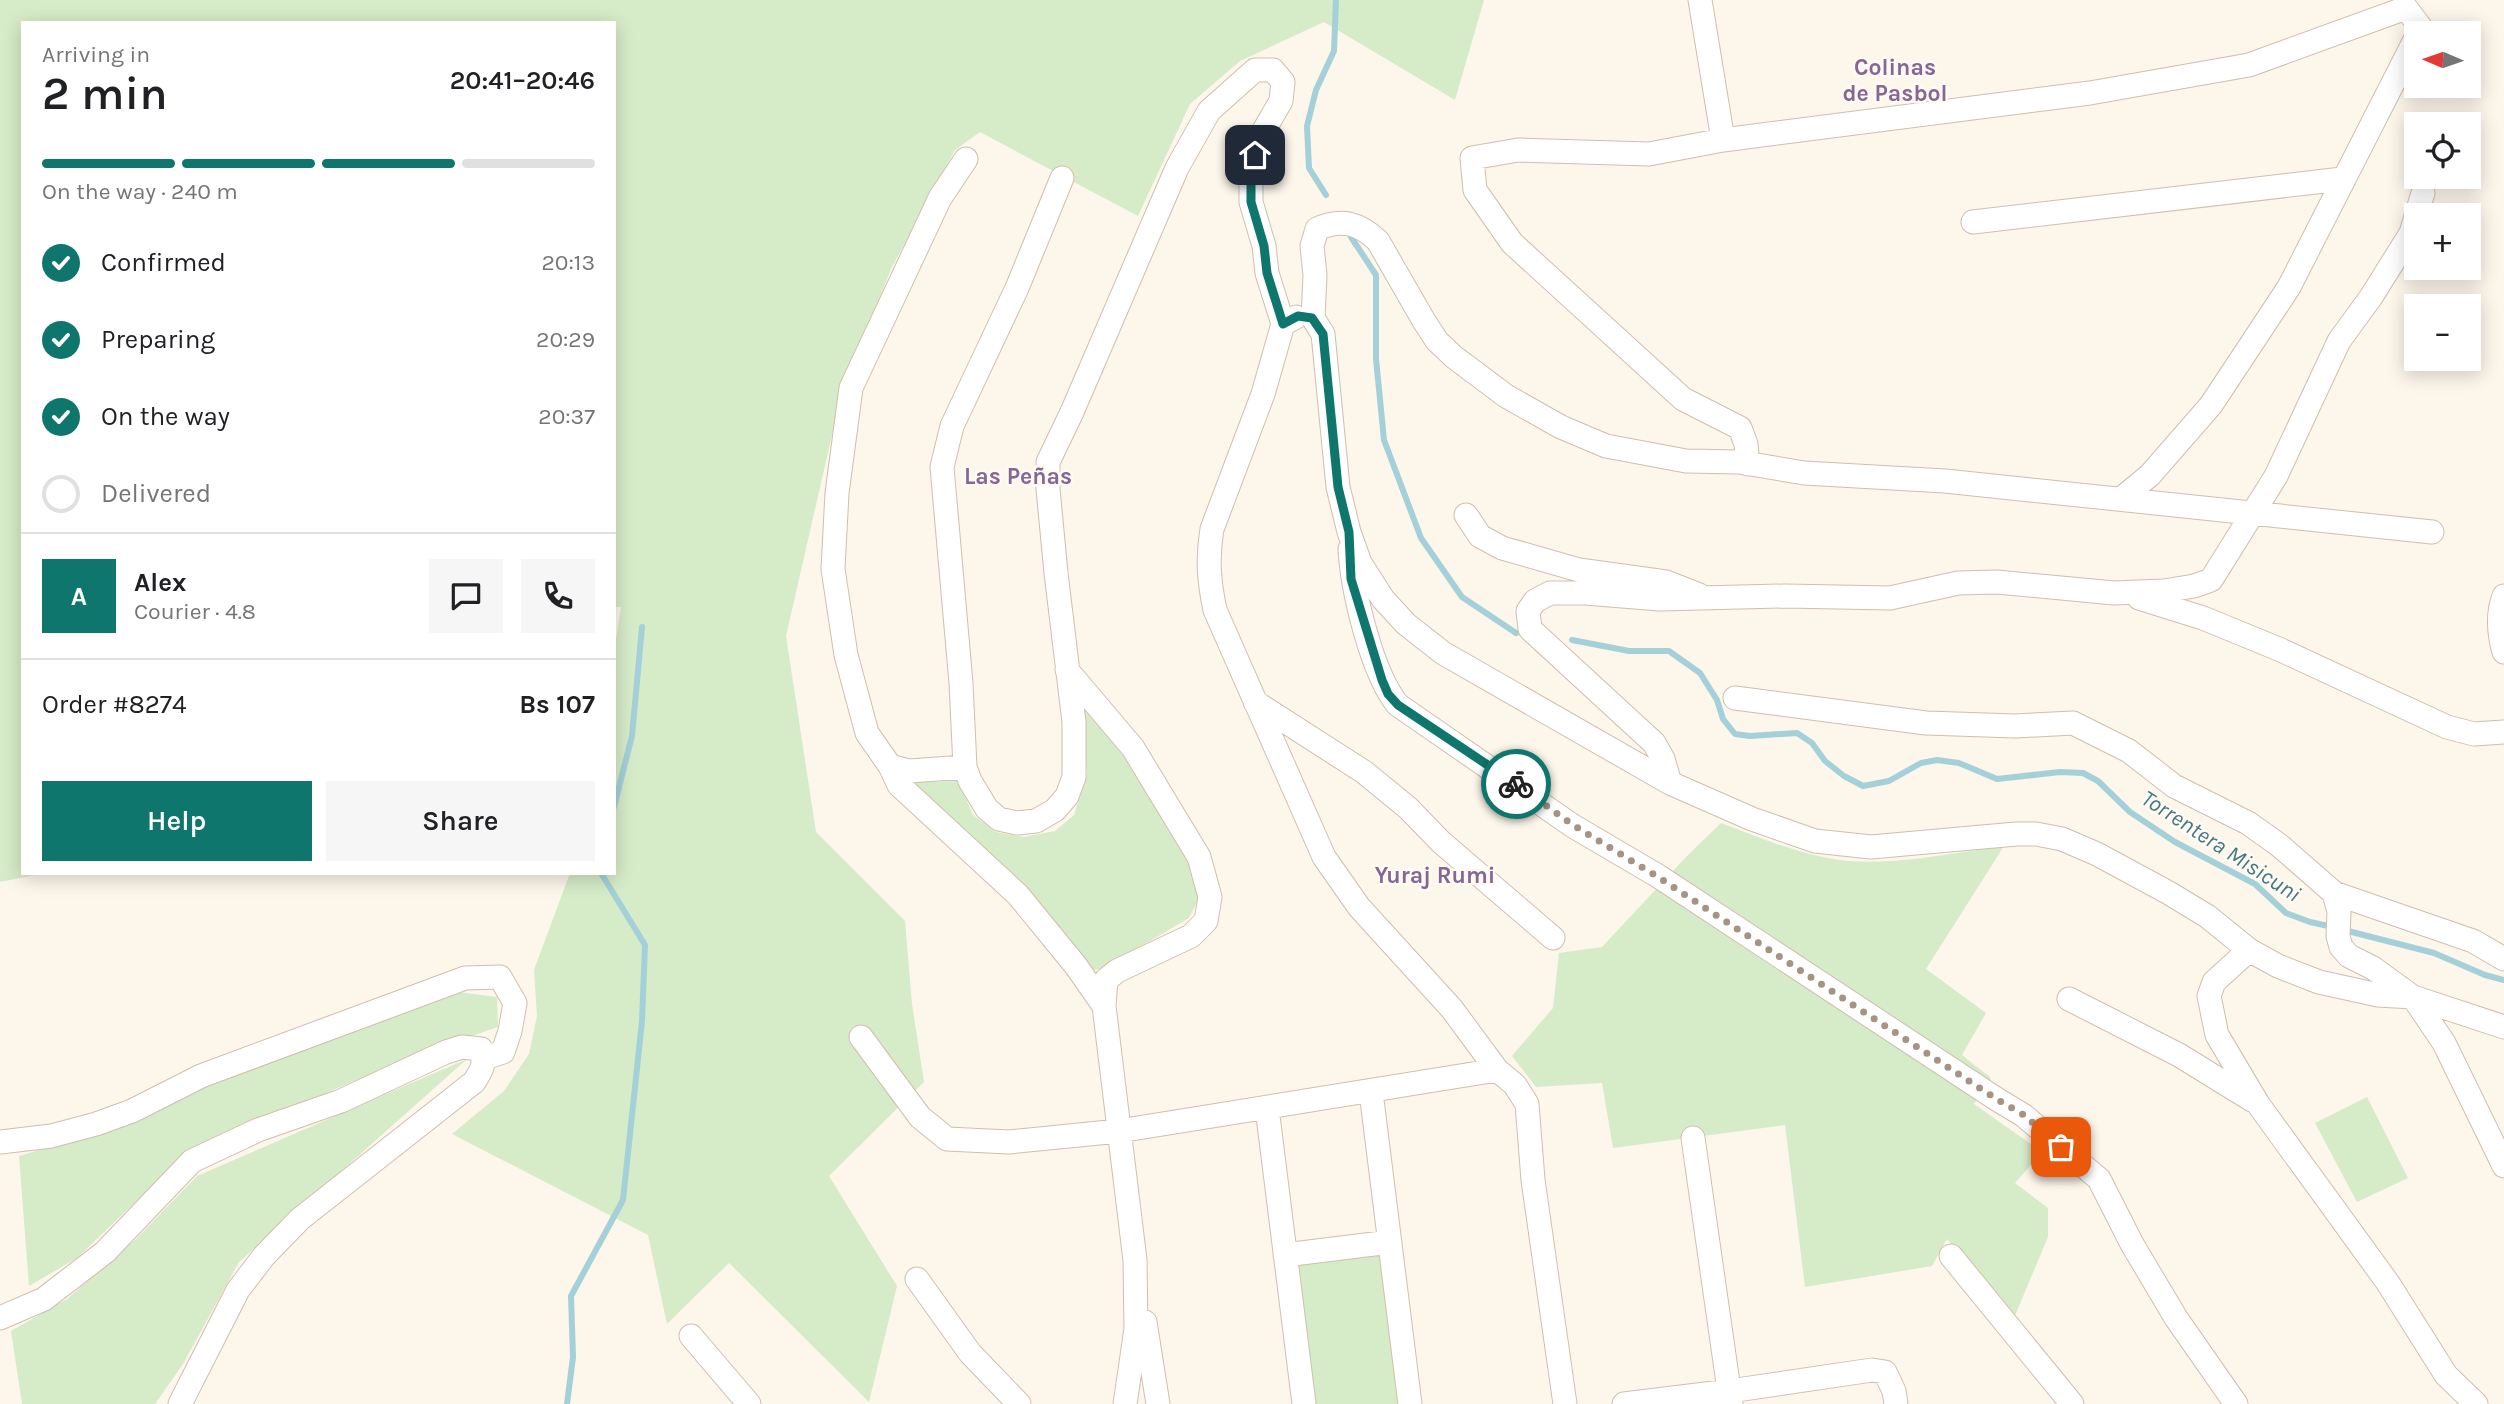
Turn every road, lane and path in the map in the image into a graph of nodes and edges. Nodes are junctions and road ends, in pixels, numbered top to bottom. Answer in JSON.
{"nodes":[{"id":1,"x":1700,"y":0,"type":"edge"},
{"id":2,"x":2416,"y":21,"type":"edge"},
{"id":3,"x":2404,"y":59,"type":"edge"},
{"id":4,"x":1723,"y":140,"type":"junction"},
{"id":5,"x":966,"y":159,"type":"dead end"},
{"id":6,"x":1062,"y":178,"type":"dead end"},
{"id":7,"x":2342,"y":179,"type":"junction"},
{"id":8,"x":2423,"y":193,"type":"dead end"},
{"id":9,"x":1973,"y":222,"type":"dead end"},
{"id":10,"x":1312,"y":318,"type":"junction"},
{"id":11,"x":1283,"y":324,"type":"junction"},
{"id":12,"x":1748,"y":464,"type":"junction"},
{"id":13,"x":2121,"y":499,"type":"junction"},
{"id":14,"x":2253,"y":512,"type":"junction"},
{"id":15,"x":1466,"y":515,"type":"dead end"},
{"id":16,"x":1349,"y":532,"type":"junction"},
{"id":17,"x":2432,"y":532,"type":"dead end"},
{"id":18,"x":2114,"y":593,"type":"junction"},
{"id":19,"x":2504,"y":596,"type":"edge"},
{"id":20,"x":1708,"y":598,"type":"junction"},
{"id":21,"x":2504,"y":652,"type":"edge"},
{"id":22,"x":1067,"y":670,"type":"junction"},
{"id":23,"x":1735,"y":698,"type":"dead end"},
{"id":24,"x":1255,"y":702,"type":"junction"},
{"id":25,"x":2504,"y":732,"type":"edge"},
{"id":26,"x":890,"y":766,"type":"junction"},
{"id":27,"x":965,"y":767,"type":"junction"},
{"id":28,"x":1670,"y":783,"type":"junction"},
{"id":29,"x":2334,"y":893,"type":"junction"},
{"id":30,"x":1553,"y":939,"type":"dead end"},
{"id":31,"x":2249,"y":950,"type":"junction"},
{"id":32,"x":2504,"y":959,"type":"edge"},
{"id":33,"x":2413,"y":997,"type":"junction"},
{"id":34,"x":2069,"y":999,"type":"dead end"},
{"id":35,"x":1104,"y":1006,"type":"junction"},
{"id":36,"x":2504,"y":1027,"type":"edge"},
{"id":37,"x":860,"y":1037,"type":"dead end"},
{"id":38,"x":485,"y":1058,"type":"junction"},
{"id":39,"x":1497,"y":1070,"type":"junction"},
{"id":40,"x":1371,"y":1092,"type":"junction"},
{"id":41,"x":2258,"y":1104,"type":"junction"},
{"id":42,"x":1267,"y":1108,"type":"junction"},
{"id":43,"x":1119,"y":1131,"type":"junction"},
{"id":44,"x":1693,"y":1138,"type":"dead end"},
{"id":45,"x":0,"y":1142,"type":"edge"},
{"id":46,"x":2504,"y":1166,"type":"edge"},
{"id":47,"x":1390,"y":1242,"type":"junction"},
{"id":48,"x":1285,"y":1255,"type":"junction"},
{"id":49,"x":1951,"y":1256,"type":"dead end"},
{"id":50,"x":1135,"y":1260,"type":"junction"},
{"id":51,"x":917,"y":1279,"type":"dead end"},
{"id":52,"x":0,"y":1318,"type":"edge"},
{"id":53,"x":691,"y":1336,"type":"dead end"},
{"id":54,"x":2445,"y":1375,"type":"junction"},
{"id":55,"x":1731,"y":1398,"type":"edge"},
{"id":56,"x":180,"y":1404,"type":"edge"},
{"id":57,"x":748,"y":1404,"type":"edge"},
{"id":58,"x":1018,"y":1404,"type":"edge"},
{"id":59,"x":1125,"y":1404,"type":"edge"},
{"id":60,"x":1158,"y":1404,"type":"edge"},
{"id":61,"x":1304,"y":1404,"type":"edge"},
{"id":62,"x":1410,"y":1404,"type":"edge"},
{"id":63,"x":1565,"y":1404,"type":"edge"},
{"id":64,"x":1623,"y":1404,"type":"edge"},
{"id":65,"x":1896,"y":1404,"type":"edge"},
{"id":66,"x":2072,"y":1404,"type":"edge"},
{"id":67,"x":2236,"y":1404,"type":"edge"},
{"id":68,"x":2457,"y":1404,"type":"edge"},
{"id":69,"x":2476,"y":1404,"type":"edge"}],
"edges":[{"from":1,"to":4,"type":"street"},
{"from":2,"to":4,"type":"street"},
{"from":3,"to":7,"type":"street"},
{"from":4,"to":12,"type":"street"},
{"from":5,"to":26,"type":"street"},
{"from":6,"to":27,"type":"street"},
{"from":7,"to":9,"type":"street"},
{"from":7,"to":13,"type":"street"},
{"from":8,"to":14,"type":"street"},
{"from":10,"to":11,"type":"street"},
{"from":10,"to":12,"type":"street"},
{"from":10,"to":16,"type":"street"},
{"from":11,"to":22,"type":"street"},
{"from":11,"to":24,"type":"street"},
{"from":12,"to":13,"type":"street"},
{"from":13,"to":14,"type":"street"},
{"from":14,"to":17,"type":"street"},
{"from":14,"to":18,"type":"street"},
{"from":15,"to":20,"type":"street"},
{"from":16,"to":28,"type":"street"},
{"from":16,"to":67,"type":"street"},
{"from":18,"to":20,"type":"street"},
{"from":18,"to":25,"type":"street"},
{"from":19,"to":21,"type":"street"},
{"from":20,"to":28,"type":"street"},
{"from":22,"to":27,"type":"street"},
{"from":22,"to":35,"type":"street"},
{"from":23,"to":29,"type":"street"},
{"from":24,"to":30,"type":"street"},
{"from":24,"to":39,"type":"street"},
{"from":26,"to":27,"type":"street"},
{"from":26,"to":35,"type":"street"},
{"from":28,"to":31,"type":"street"},
{"from":29,"to":32,"type":"street"},
{"from":29,"to":33,"type":"street"},
{"from":31,"to":33,"type":"street"},
{"from":31,"to":41,"type":"street"},
{"from":33,"to":36,"type":"street"},
{"from":33,"to":46,"type":"street"},
{"from":34,"to":41,"type":"street"},
{"from":35,"to":43,"type":"street"},
{"from":37,"to":43,"type":"street"},
{"from":38,"to":45,"type":"street"},
{"from":38,"to":52,"type":"street"},
{"from":38,"to":56,"type":"street"},
{"from":39,"to":40,"type":"street"},
{"from":39,"to":63,"type":"street"},
{"from":40,"to":42,"type":"street"},
{"from":40,"to":47,"type":"street"},
{"from":41,"to":54,"type":"street"},
{"from":42,"to":43,"type":"street"},
{"from":42,"to":48,"type":"street"},
{"from":43,"to":50,"type":"street"},
{"from":44,"to":55,"type":"street"},
{"from":47,"to":48,"type":"street"},
{"from":47,"to":62,"type":"street"},
{"from":48,"to":61,"type":"street"},
{"from":49,"to":66,"type":"street"},
{"from":50,"to":59,"type":"street"},
{"from":50,"to":60,"type":"street"},
{"from":51,"to":58,"type":"street"},
{"from":53,"to":57,"type":"street"},
{"from":54,"to":68,"type":"street"},
{"from":54,"to":69,"type":"street"},
{"from":55,"to":64,"type":"street"},
{"from":55,"to":65,"type":"street"}]}
